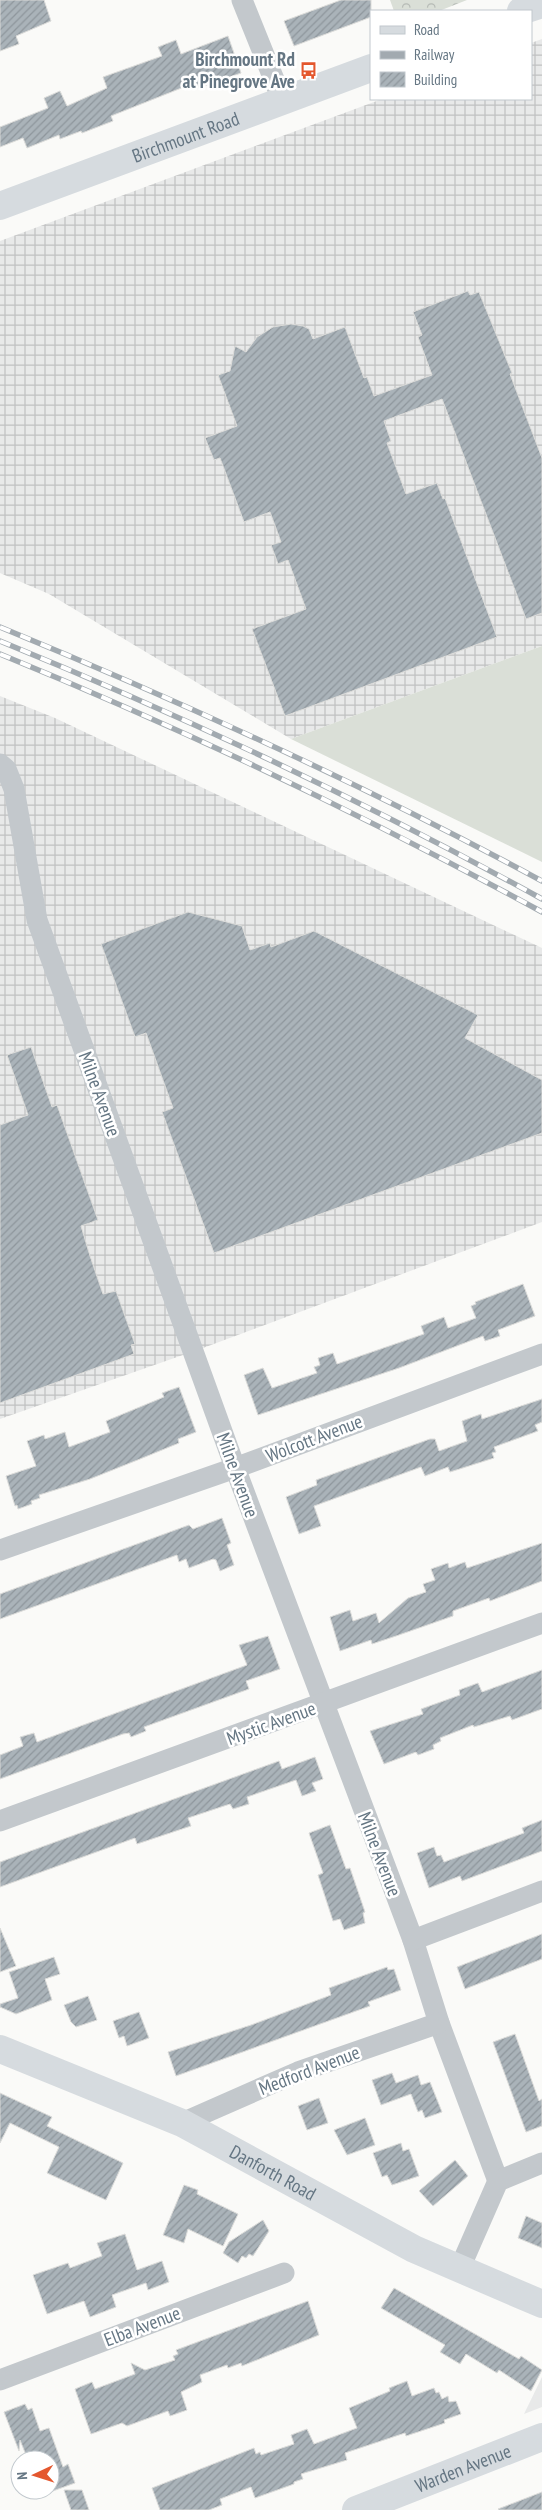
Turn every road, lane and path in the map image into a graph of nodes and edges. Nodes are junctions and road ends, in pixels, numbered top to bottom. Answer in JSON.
{"nodes":[{"id":1,"x":242,"y":0,"type":"edge"},
{"id":2,"x":542,"y":4,"type":"edge"},
{"id":3,"x":524,"y":10,"type":"edge"},
{"id":4,"x":370,"y":68,"type":"edge"},
{"id":5,"x":282,"y":102,"type":"junction"},
{"id":6,"x":0,"y":206,"type":"edge"},
{"id":7,"x":0,"y":764,"type":"edge"},
{"id":8,"x":542,"y":1354,"type":"edge"},
{"id":9,"x":235,"y":1468,"type":"junction"},
{"id":10,"x":0,"y":1550,"type":"edge"},
{"id":11,"x":542,"y":1623,"type":"edge"},
{"id":12,"x":323,"y":1704,"type":"junction"},
{"id":13,"x":0,"y":1821,"type":"edge"},
{"id":14,"x":542,"y":1892,"type":"edge"},
{"id":15,"x":413,"y":1940,"type":"junction"},
{"id":16,"x":439,"y":2023,"type":"junction"},
{"id":17,"x":0,"y":2049,"type":"edge"},
{"id":18,"x":182,"y":2123,"type":"junction"},
{"id":19,"x":542,"y":2163,"type":"edge"},
{"id":20,"x":498,"y":2181,"type":"junction"},
{"id":21,"x":459,"y":2270,"type":"junction"},
{"id":22,"x":284,"y":2273,"type":"dead end"},
{"id":23,"x":542,"y":2304,"type":"edge"},
{"id":24,"x":0,"y":2380,"type":"edge"},
{"id":25,"x":542,"y":2437,"type":"edge"},
{"id":26,"x":356,"y":2510,"type":"edge"}],
"edges":[{"from":1,"to":5,"type":"street"},
{"from":2,"to":3,"type":"main road"},
{"from":4,"to":5,"type":"main road","name":"Birchmount Road"},
{"from":5,"to":6,"type":"main road","name":"Birchmount Road"},
{"from":7,"to":9,"type":"street","name":"Milne Avenue"},
{"from":8,"to":9,"type":"street","name":"Wolcott Avenue"},
{"from":9,"to":10,"type":"street","name":"Wolcott Avenue"},
{"from":9,"to":12,"type":"street","name":"Milne Avenue"},
{"from":11,"to":12,"type":"street","name":"Mystic Avenue"},
{"from":12,"to":13,"type":"street","name":"Mystic Avenue"},
{"from":12,"to":15,"type":"street","name":"Milne Avenue"},
{"from":14,"to":15,"type":"street"},
{"from":15,"to":16,"type":"street","name":"Milne Avenue"},
{"from":16,"to":18,"type":"street","name":"Medford Avenue"},
{"from":16,"to":20,"type":"street","name":"Milne Avenue"},
{"from":17,"to":18,"type":"main road","name":"Danforth Road"},
{"from":18,"to":21,"type":"main road","name":"Danforth Road"},
{"from":19,"to":20,"type":"street"},
{"from":20,"to":21,"type":"street"},
{"from":21,"to":23,"type":"main road","name":"Danforth Road"},
{"from":22,"to":24,"type":"street","name":"Elba Avenue"},
{"from":25,"to":26,"type":"main road","name":"Warden Avenue"}]}
